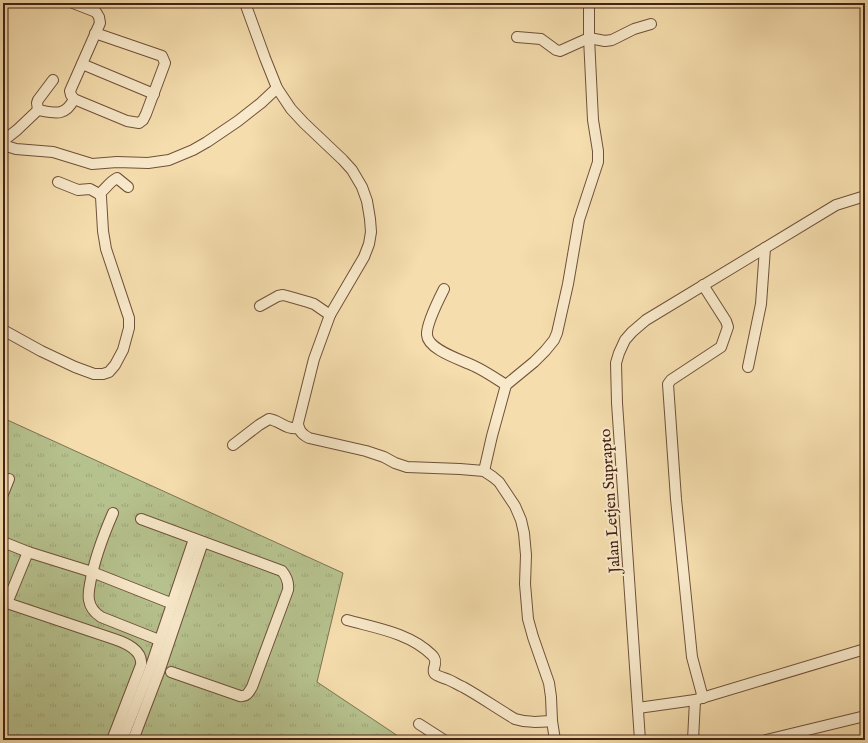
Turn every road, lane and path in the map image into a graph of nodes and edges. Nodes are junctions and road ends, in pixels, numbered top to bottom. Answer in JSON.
{"nodes":[{"id":1,"x":73,"y":3,"type":"edge"},
{"id":2,"x":245,"y":3,"type":"edge"},
{"id":3,"x":589,"y":3,"type":"edge"},
{"id":4,"x":651,"y":24,"type":"dead end"},
{"id":5,"x":95,"y":33,"type":"junction"},
{"id":6,"x":517,"y":37,"type":"dead end"},
{"id":7,"x":589,"y":38,"type":"junction"},
{"id":8,"x":82,"y":64,"type":"junction"},
{"id":9,"x":53,"y":80,"type":"dead end"},
{"id":10,"x":277,"y":88,"type":"junction"},
{"id":11,"x":154,"y":94,"type":"junction"},
{"id":12,"x":74,"y":99,"type":"junction"},
{"id":13,"x":38,"y":110,"type":"junction"},
{"id":14,"x":3,"y":141,"type":"edge"},
{"id":15,"x":3,"y":145,"type":"edge"},
{"id":16,"x":58,"y":182,"type":"dead end"},
{"id":17,"x":128,"y":187,"type":"dead end"},
{"id":18,"x":100,"y":194,"type":"junction"},
{"id":19,"x":865,"y":196,"type":"edge"},
{"id":20,"x":765,"y":248,"type":"junction"},
{"id":21,"x":703,"y":285,"type":"junction"},
{"id":22,"x":444,"y":289,"type":"dead end"},
{"id":23,"x":260,"y":306,"type":"dead end"},
{"id":24,"x":330,"y":316,"type":"junction"},
{"id":25,"x":3,"y":330,"type":"edge"},
{"id":26,"x":748,"y":367,"type":"dead end"},
{"id":27,"x":506,"y":385,"type":"junction"},
{"id":28,"x":299,"y":428,"type":"junction"},
{"id":29,"x":233,"y":445,"type":"dead end"},
{"id":30,"x":484,"y":471,"type":"junction"},
{"id":31,"x":9,"y":479,"type":"dead end"},
{"id":32,"x":3,"y":494,"type":"edge"},
{"id":33,"x":113,"y":513,"type":"dead end"},
{"id":34,"x":141,"y":519,"type":"dead end"},
{"id":35,"x":199,"y":541,"type":"junction"},
{"id":36,"x":3,"y":542,"type":"edge"},
{"id":37,"x":28,"y":552,"type":"junction"},
{"id":38,"x":92,"y":572,"type":"junction"},
{"id":39,"x":5,"y":602,"type":"edge"},
{"id":40,"x":173,"y":604,"type":"junction"},
{"id":41,"x":347,"y":620,"type":"dead end"},
{"id":42,"x":159,"y":640,"type":"junction"},
{"id":43,"x":865,"y":649,"type":"edge"},
{"id":44,"x":154,"y":671,"type":"junction"},
{"id":45,"x":171,"y":672,"type":"dead end"},
{"id":46,"x":699,"y":699,"type":"junction"},
{"id":47,"x":638,"y":708,"type":"junction"},
{"id":48,"x":865,"y":716,"type":"edge"},
{"id":49,"x":552,"y":721,"type":"junction"},
{"id":50,"x":419,"y":724,"type":"dead end"},
{"id":51,"x":129,"y":737,"type":"edge"},
{"id":52,"x":112,"y":740,"type":"edge"},
{"id":53,"x":444,"y":740,"type":"edge"},
{"id":54,"x":555,"y":740,"type":"edge"},
{"id":55,"x":640,"y":740,"type":"edge"},
{"id":56,"x":693,"y":740,"type":"edge"},
{"id":57,"x":766,"y":740,"type":"edge"}],
"edges":[{"from":1,"to":5,"type":"street"},
{"from":2,"to":10,"type":"street"},
{"from":3,"to":7,"type":"street"},
{"from":4,"to":7,"type":"street"},
{"from":5,"to":8,"type":"street"},
{"from":5,"to":11,"type":"street"},
{"from":6,"to":7,"type":"street"},
{"from":7,"to":27,"type":"street"},
{"from":8,"to":11,"type":"street"},
{"from":8,"to":12,"type":"street"},
{"from":9,"to":13,"type":"street"},
{"from":10,"to":15,"type":"street"},
{"from":10,"to":24,"type":"street"},
{"from":11,"to":12,"type":"street"},
{"from":12,"to":13,"type":"street"},
{"from":13,"to":14,"type":"street"},
{"from":16,"to":18,"type":"street"},
{"from":17,"to":18,"type":"street"},
{"from":18,"to":25,"type":"street"},
{"from":19,"to":20,"type":"street","name":"Jalan Letjen Suprapto"},
{"from":20,"to":21,"type":"street","name":"Jalan Letjen Suprapto"},
{"from":20,"to":26,"type":"street"},
{"from":21,"to":46,"type":"street"},
{"from":21,"to":47,"type":"street","name":"Jalan Letjen Suprapto"},
{"from":22,"to":27,"type":"street"},
{"from":23,"to":24,"type":"street"},
{"from":24,"to":28,"type":"street"},
{"from":27,"to":30,"type":"street"},
{"from":28,"to":29,"type":"street"},
{"from":28,"to":30,"type":"street"},
{"from":30,"to":49,"type":"street"},
{"from":31,"to":32,"type":"street"},
{"from":33,"to":38,"type":"street"},
{"from":34,"to":35,"type":"street"},
{"from":35,"to":40,"type":"street"},
{"from":35,"to":44,"type":"street"},
{"from":35,"to":45,"type":"street"},
{"from":36,"to":37,"type":"street"},
{"from":37,"to":38,"type":"street"},
{"from":37,"to":39,"type":"street"},
{"from":38,"to":40,"type":"street"},
{"from":38,"to":42,"type":"street"},
{"from":39,"to":52,"type":"street"},
{"from":40,"to":42,"type":"street"},
{"from":41,"to":49,"type":"street"},
{"from":42,"to":44,"type":"street"},
{"from":43,"to":46,"type":"street"},
{"from":44,"to":51,"type":"street"},
{"from":46,"to":47,"type":"street"},
{"from":46,"to":56,"type":"street"},
{"from":47,"to":55,"type":"street","name":"Jalan Letjen Suprapto"},
{"from":48,"to":57,"type":"street"},
{"from":49,"to":54,"type":"street"},
{"from":50,"to":53,"type":"street"}]}
